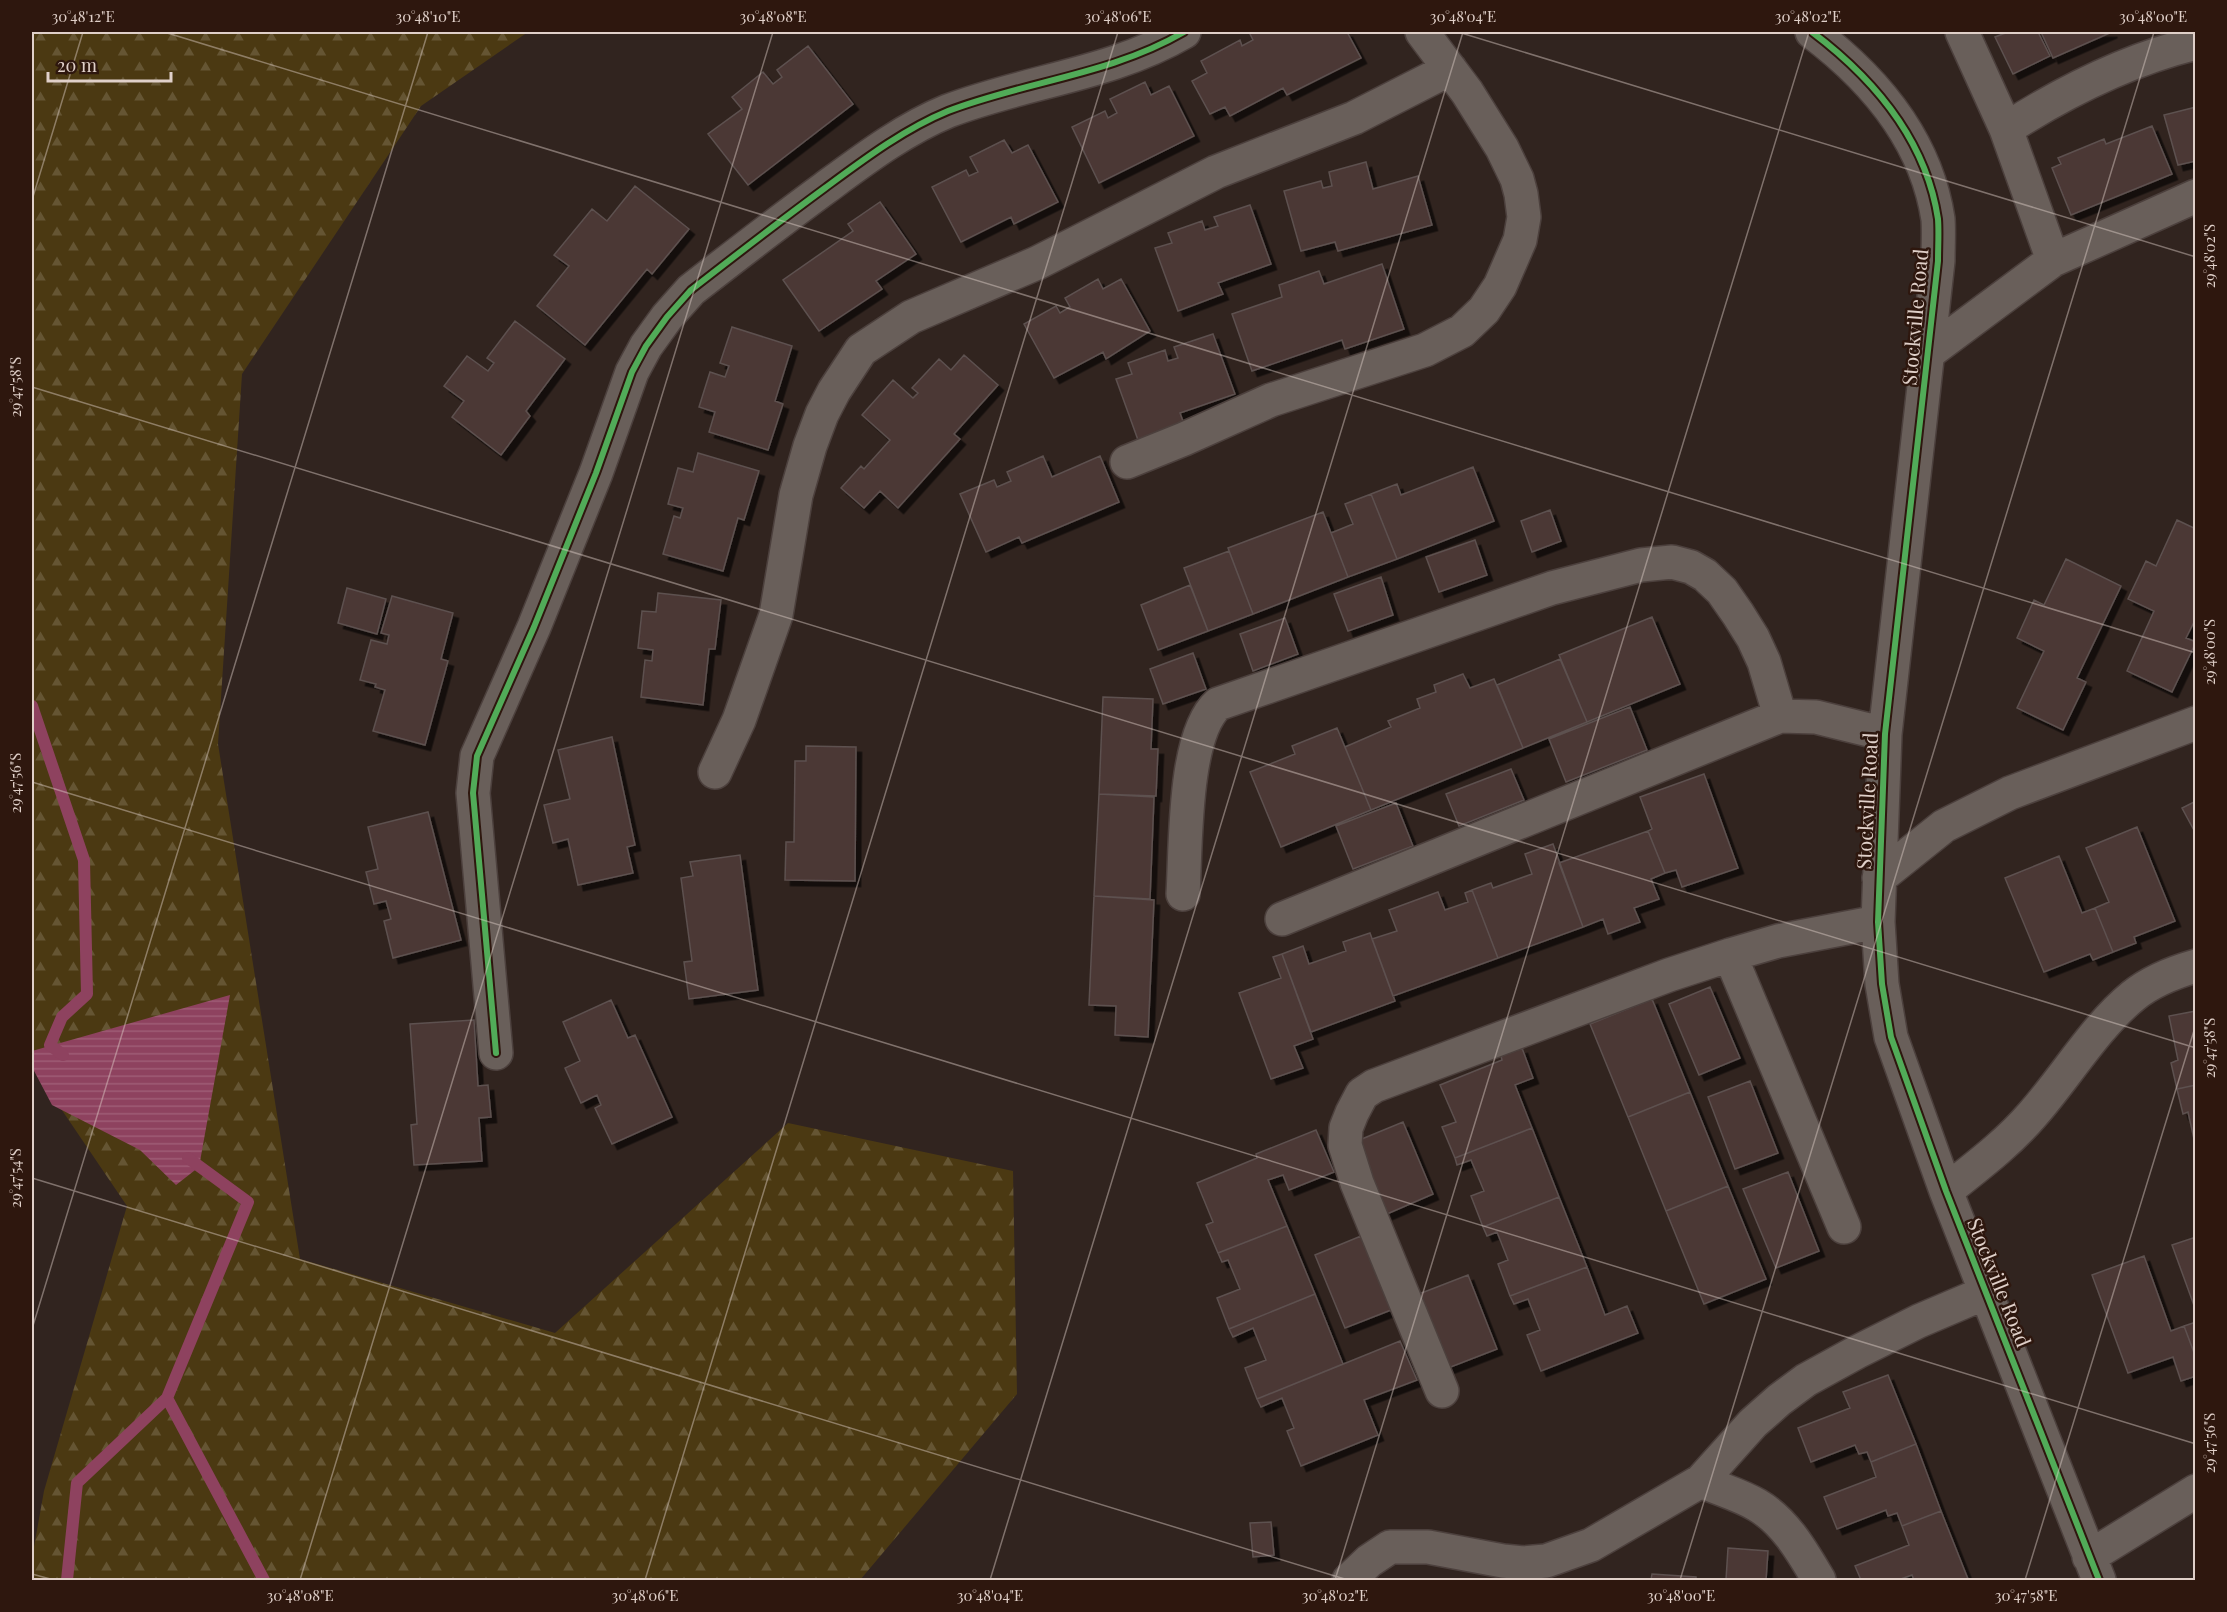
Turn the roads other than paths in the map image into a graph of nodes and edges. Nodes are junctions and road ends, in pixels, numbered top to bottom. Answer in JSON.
{"nodes":[{"id":1,"x":1184,"y":32,"type":"edge"},
{"id":2,"x":1422,"y":32,"type":"edge"},
{"id":3,"x":1812,"y":32,"type":"edge"},
{"id":4,"x":1962,"y":32,"type":"edge"},
{"id":5,"x":2196,"y":43,"type":"edge"},
{"id":6,"x":1450,"y":69,"type":"junction"},
{"id":7,"x":2007,"y":129,"type":"junction"},
{"id":8,"x":2196,"y":196,"type":"edge"},
{"id":9,"x":2053,"y":260,"type":"junction"},
{"id":10,"x":1928,"y":353,"type":"junction"},
{"id":11,"x":1127,"y":462,"type":"dead end"},
{"id":12,"x":1780,"y":717,"type":"junction"},
{"id":13,"x":2196,"y":723,"type":"edge"},
{"id":14,"x":1885,"y":734,"type":"junction"},
{"id":15,"x":715,"y":772,"type":"dead end"},
{"id":16,"x":1879,"y":878,"type":"junction"},
{"id":17,"x":1183,"y":894,"type":"dead end"},
{"id":18,"x":1281,"y":919,"type":"dead end"},
{"id":19,"x":1878,"y":922,"type":"junction"},
{"id":20,"x":1730,"y":955,"type":"junction"},
{"id":21,"x":2196,"y":966,"type":"edge"},
{"id":22,"x":496,"y":1053,"type":"dead end"},
{"id":23,"x":1946,"y":1191,"type":"junction"},
{"id":24,"x":1844,"y":1227,"type":"dead end"},
{"id":25,"x":1987,"y":1292,"type":"junction"},
{"id":26,"x":1442,"y":1391,"type":"dead end"},
{"id":27,"x":1701,"y":1481,"type":"junction"},
{"id":28,"x":2196,"y":1491,"type":"edge"},
{"id":29,"x":2094,"y":1569,"type":"edge"},
{"id":30,"x":1349,"y":1581,"type":"edge"},
{"id":31,"x":1819,"y":1581,"type":"edge"}],
"edges":[{"from":1,"to":22,"type":"street"},
{"from":2,"to":6,"type":"street"},
{"from":3,"to":10,"type":"street","name":"Stockville Road"},
{"from":4,"to":7,"type":"street"},
{"from":5,"to":7,"type":"street"},
{"from":6,"to":11,"type":"street"},
{"from":6,"to":15,"type":"street"},
{"from":7,"to":9,"type":"street"},
{"from":8,"to":9,"type":"street"},
{"from":9,"to":10,"type":"street"},
{"from":10,"to":14,"type":"street","name":"Stockville Road"},
{"from":12,"to":14,"type":"street"},
{"from":12,"to":17,"type":"street"},
{"from":12,"to":18,"type":"street"},
{"from":13,"to":16,"type":"street"},
{"from":14,"to":16,"type":"street","name":"Stockville Road"},
{"from":16,"to":19,"type":"street","name":"Stockville Road"},
{"from":19,"to":20,"type":"street"},
{"from":19,"to":23,"type":"street","name":"Stockville Road"},
{"from":20,"to":24,"type":"street"},
{"from":20,"to":26,"type":"street"},
{"from":21,"to":23,"type":"street"},
{"from":23,"to":25,"type":"street","name":"Stockville Road"},
{"from":25,"to":27,"type":"street"},
{"from":25,"to":29,"type":"street","name":"Stockville Road"},
{"from":27,"to":30,"type":"street"},
{"from":27,"to":31,"type":"street"},
{"from":28,"to":29,"type":"street"}]}
